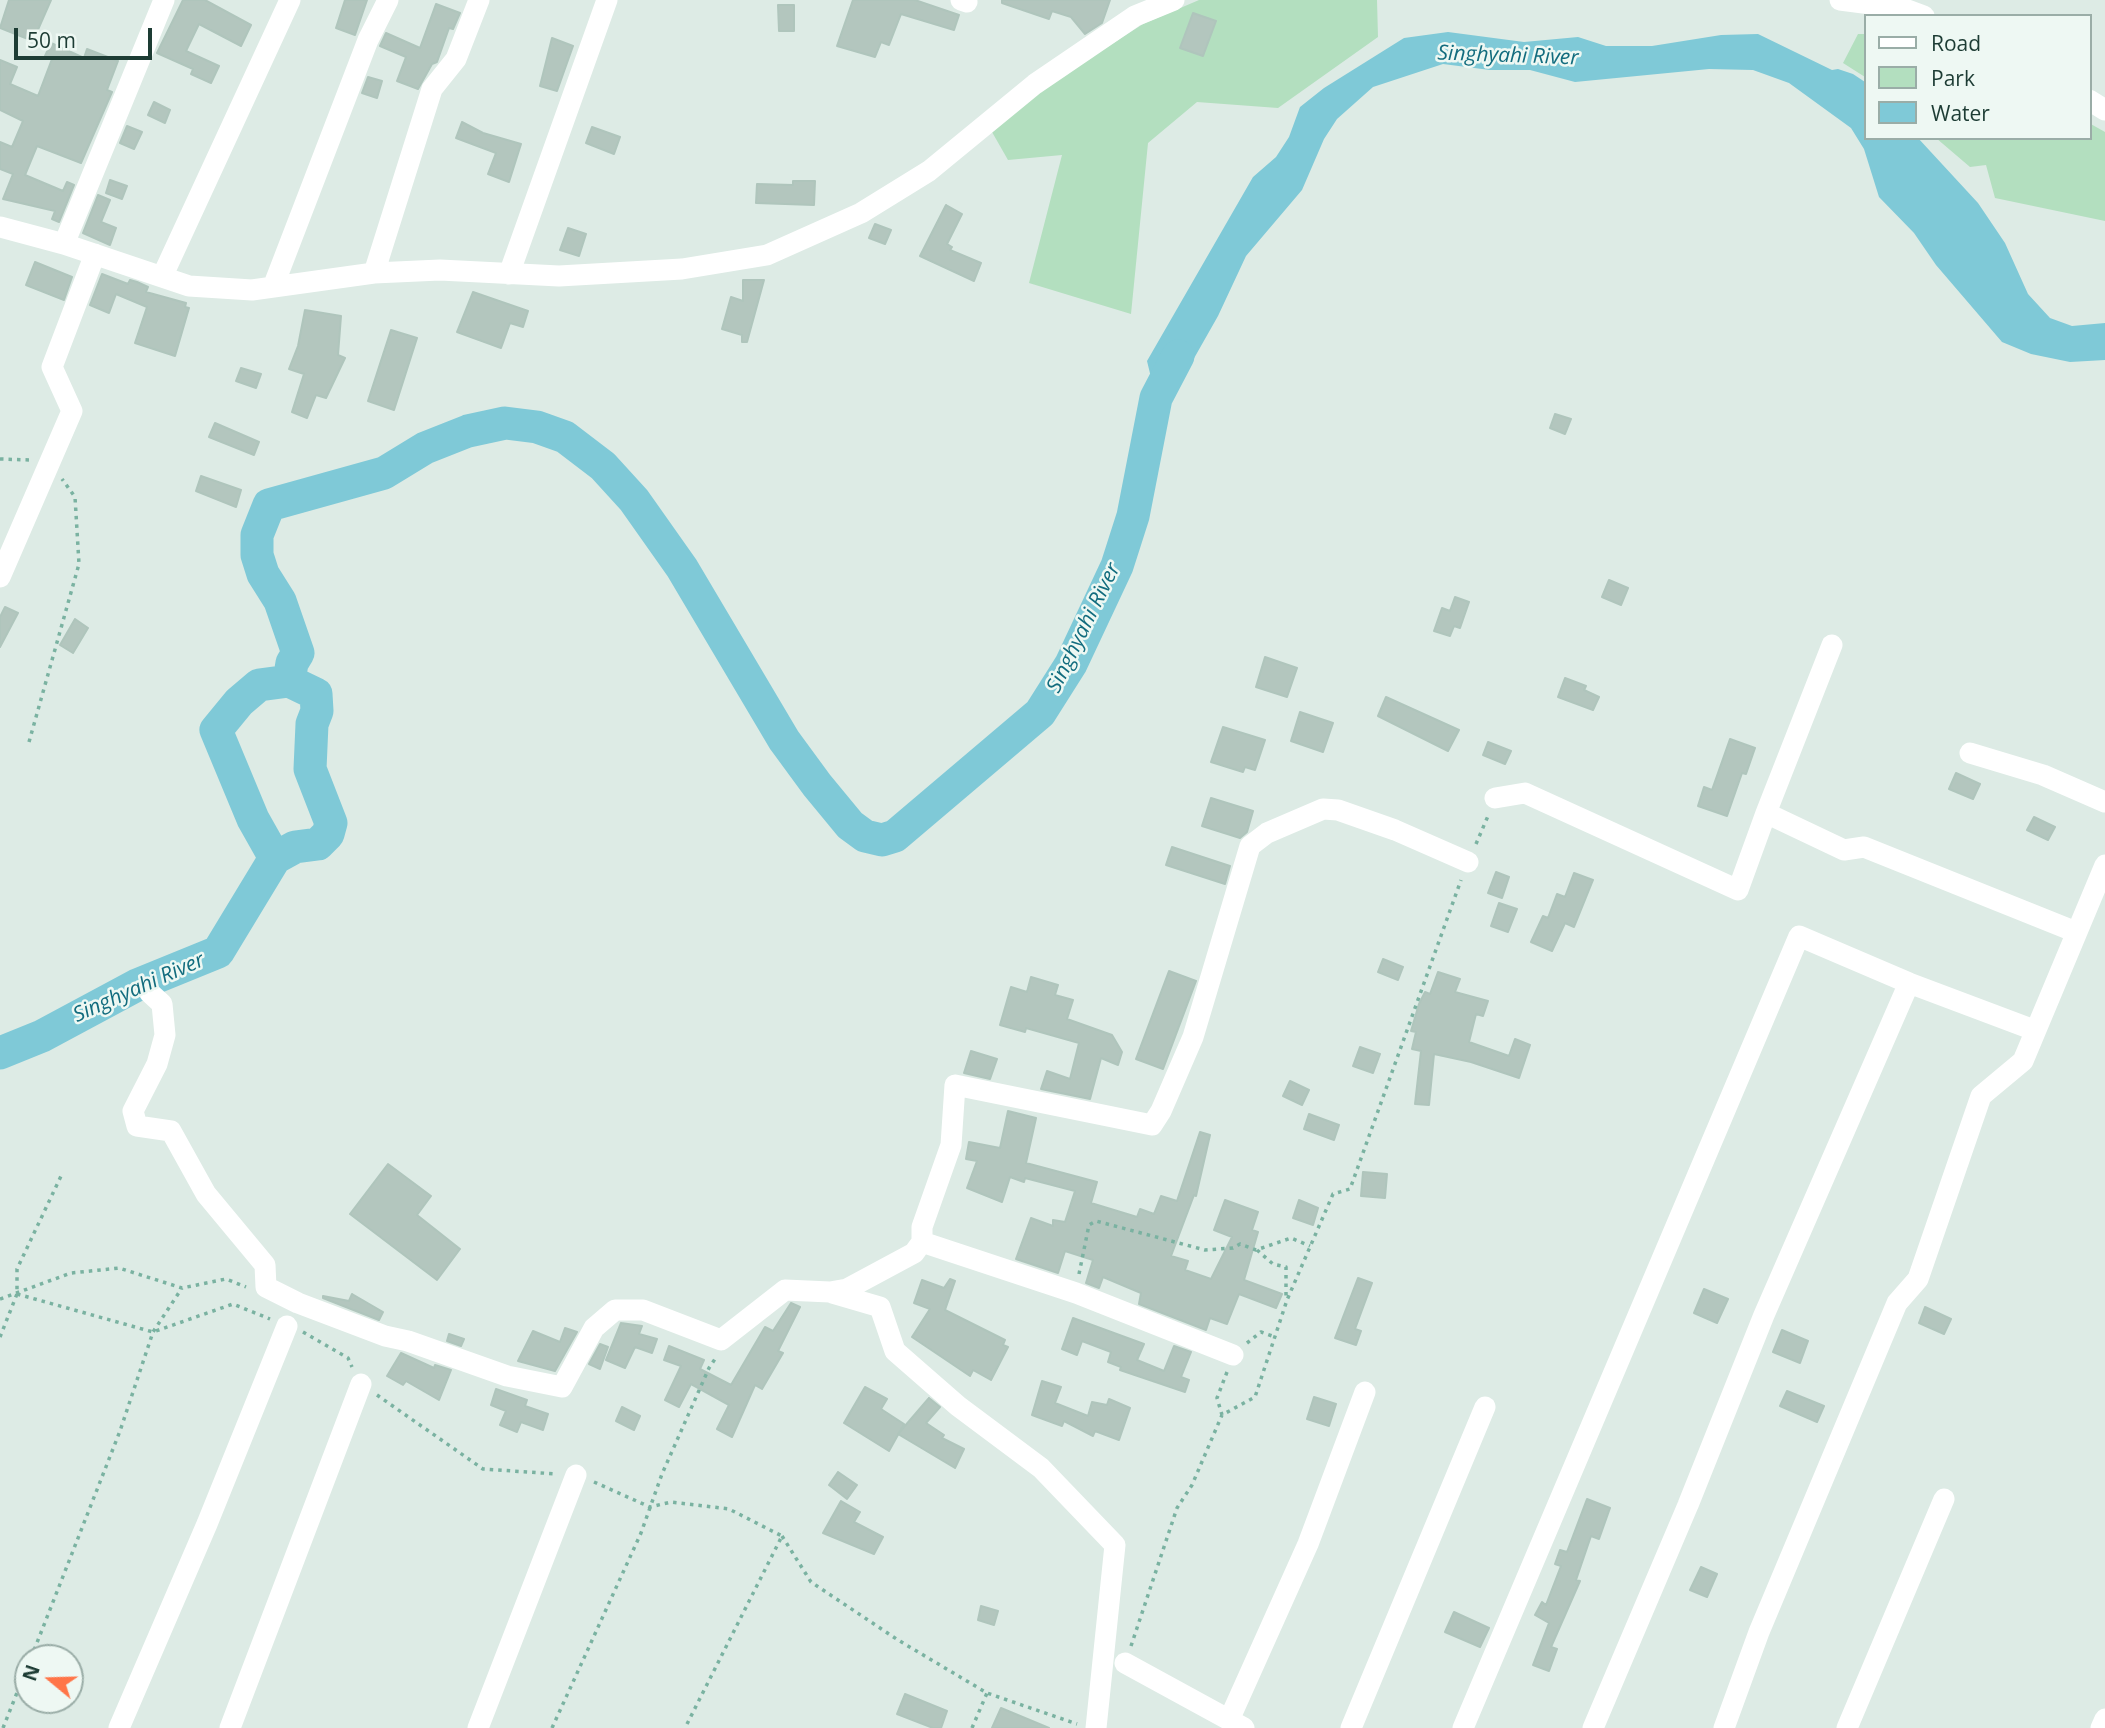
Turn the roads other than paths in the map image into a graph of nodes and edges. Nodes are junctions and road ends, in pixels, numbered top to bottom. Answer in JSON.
{"nodes":[{"id":1,"x":164,"y":0,"type":"edge"},
{"id":2,"x":290,"y":0,"type":"edge"},
{"id":3,"x":388,"y":0,"type":"edge"},
{"id":4,"x":478,"y":0,"type":"edge"},
{"id":5,"x":607,"y":0,"type":"edge"},
{"id":6,"x":1174,"y":0,"type":"edge"},
{"id":7,"x":1840,"y":0,"type":"edge"},
{"id":8,"x":1918,"y":14,"type":"edge"},
{"id":9,"x":0,"y":227,"type":"edge"},
{"id":10,"x":64,"y":244,"type":"junction"},
{"id":11,"x":95,"y":254,"type":"junction"},
{"id":12,"x":374,"y":273,"type":"junction"},
{"id":13,"x":509,"y":274,"type":"junction"},
{"id":14,"x":162,"y":277,"type":"junction"},
{"id":15,"x":274,"y":287,"type":"junction"},
{"id":16,"x":0,"y":577,"type":"edge"},
{"id":17,"x":1832,"y":645,"type":"dead end"},
{"id":18,"x":1970,"y":753,"type":"dead end"},
{"id":19,"x":1495,"y":799,"type":"road end"},
{"id":20,"x":2105,"y":802,"type":"edge"},
{"id":21,"x":1766,"y":813,"type":"junction"},
{"id":22,"x":1468,"y":862,"type":"road end"},
{"id":23,"x":2105,"y":865,"type":"edge"},
{"id":24,"x":2076,"y":932,"type":"junction"},
{"id":25,"x":1909,"y":983,"type":"junction"},
{"id":26,"x":149,"y":992,"type":"dead end"},
{"id":27,"x":2034,"y":1030,"type":"junction"},
{"id":28,"x":922,"y":1242,"type":"junction"},
{"id":29,"x":830,"y":1292,"type":"junction"},
{"id":30,"x":287,"y":1326,"type":"dead end"},
{"id":31,"x":1233,"y":1355,"type":"road end"},
{"id":32,"x":360,"y":1384,"type":"dead end"},
{"id":33,"x":1364,"y":1392,"type":"dead end"},
{"id":34,"x":1485,"y":1407,"type":"dead end"},
{"id":35,"x":576,"y":1475,"type":"dead end"},
{"id":36,"x":1944,"y":1499,"type":"dead end"},
{"id":37,"x":1125,"y":1663,"type":"road end"},
{"id":38,"x":2105,"y":1719,"type":"edge"},
{"id":39,"x":1236,"y":1724,"type":"edge"},
{"id":40,"x":119,"y":1728,"type":"edge"},
{"id":41,"x":230,"y":1728,"type":"edge"},
{"id":42,"x":478,"y":1728,"type":"edge"},
{"id":43,"x":1096,"y":1728,"type":"edge"},
{"id":44,"x":1351,"y":1728,"type":"edge"},
{"id":45,"x":1463,"y":1728,"type":"edge"},
{"id":46,"x":1593,"y":1728,"type":"edge"},
{"id":47,"x":1724,"y":1728,"type":"edge"},
{"id":48,"x":1847,"y":1728,"type":"edge"},
{"id":49,"x":2101,"y":1728,"type":"edge"}],
"edges":[{"from":1,"to":10,"type":"street"},
{"from":2,"to":14,"type":"street"},
{"from":3,"to":15,"type":"street"},
{"from":4,"to":12,"type":"street"},
{"from":5,"to":13,"type":"street"},
{"from":6,"to":13,"type":"street"},
{"from":7,"to":8,"type":"street"},
{"from":9,"to":10,"type":"street"},
{"from":10,"to":11,"type":"street"},
{"from":11,"to":14,"type":"street"},
{"from":11,"to":16,"type":"street"},
{"from":12,"to":13,"type":"street"},
{"from":12,"to":15,"type":"street"},
{"from":14,"to":15,"type":"street"},
{"from":17,"to":21,"type":"street"},
{"from":18,"to":20,"type":"street"},
{"from":19,"to":21,"type":"street"},
{"from":21,"to":24,"type":"street"},
{"from":22,"to":28,"type":"street"},
{"from":23,"to":24,"type":"street"},
{"from":24,"to":27,"type":"street"},
{"from":25,"to":27,"type":"street"},
{"from":25,"to":45,"type":"street"},
{"from":25,"to":46,"type":"street"},
{"from":26,"to":29,"type":"street"},
{"from":27,"to":47,"type":"street"},
{"from":28,"to":29,"type":"street"},
{"from":28,"to":31,"type":"street"},
{"from":29,"to":43,"type":"street"},
{"from":30,"to":40,"type":"street"},
{"from":32,"to":41,"type":"street"},
{"from":33,"to":39,"type":"street"},
{"from":34,"to":44,"type":"street"},
{"from":35,"to":42,"type":"street"},
{"from":36,"to":48,"type":"street"},
{"from":37,"to":39,"type":"street"},
{"from":38,"to":49,"type":"street"}]}
